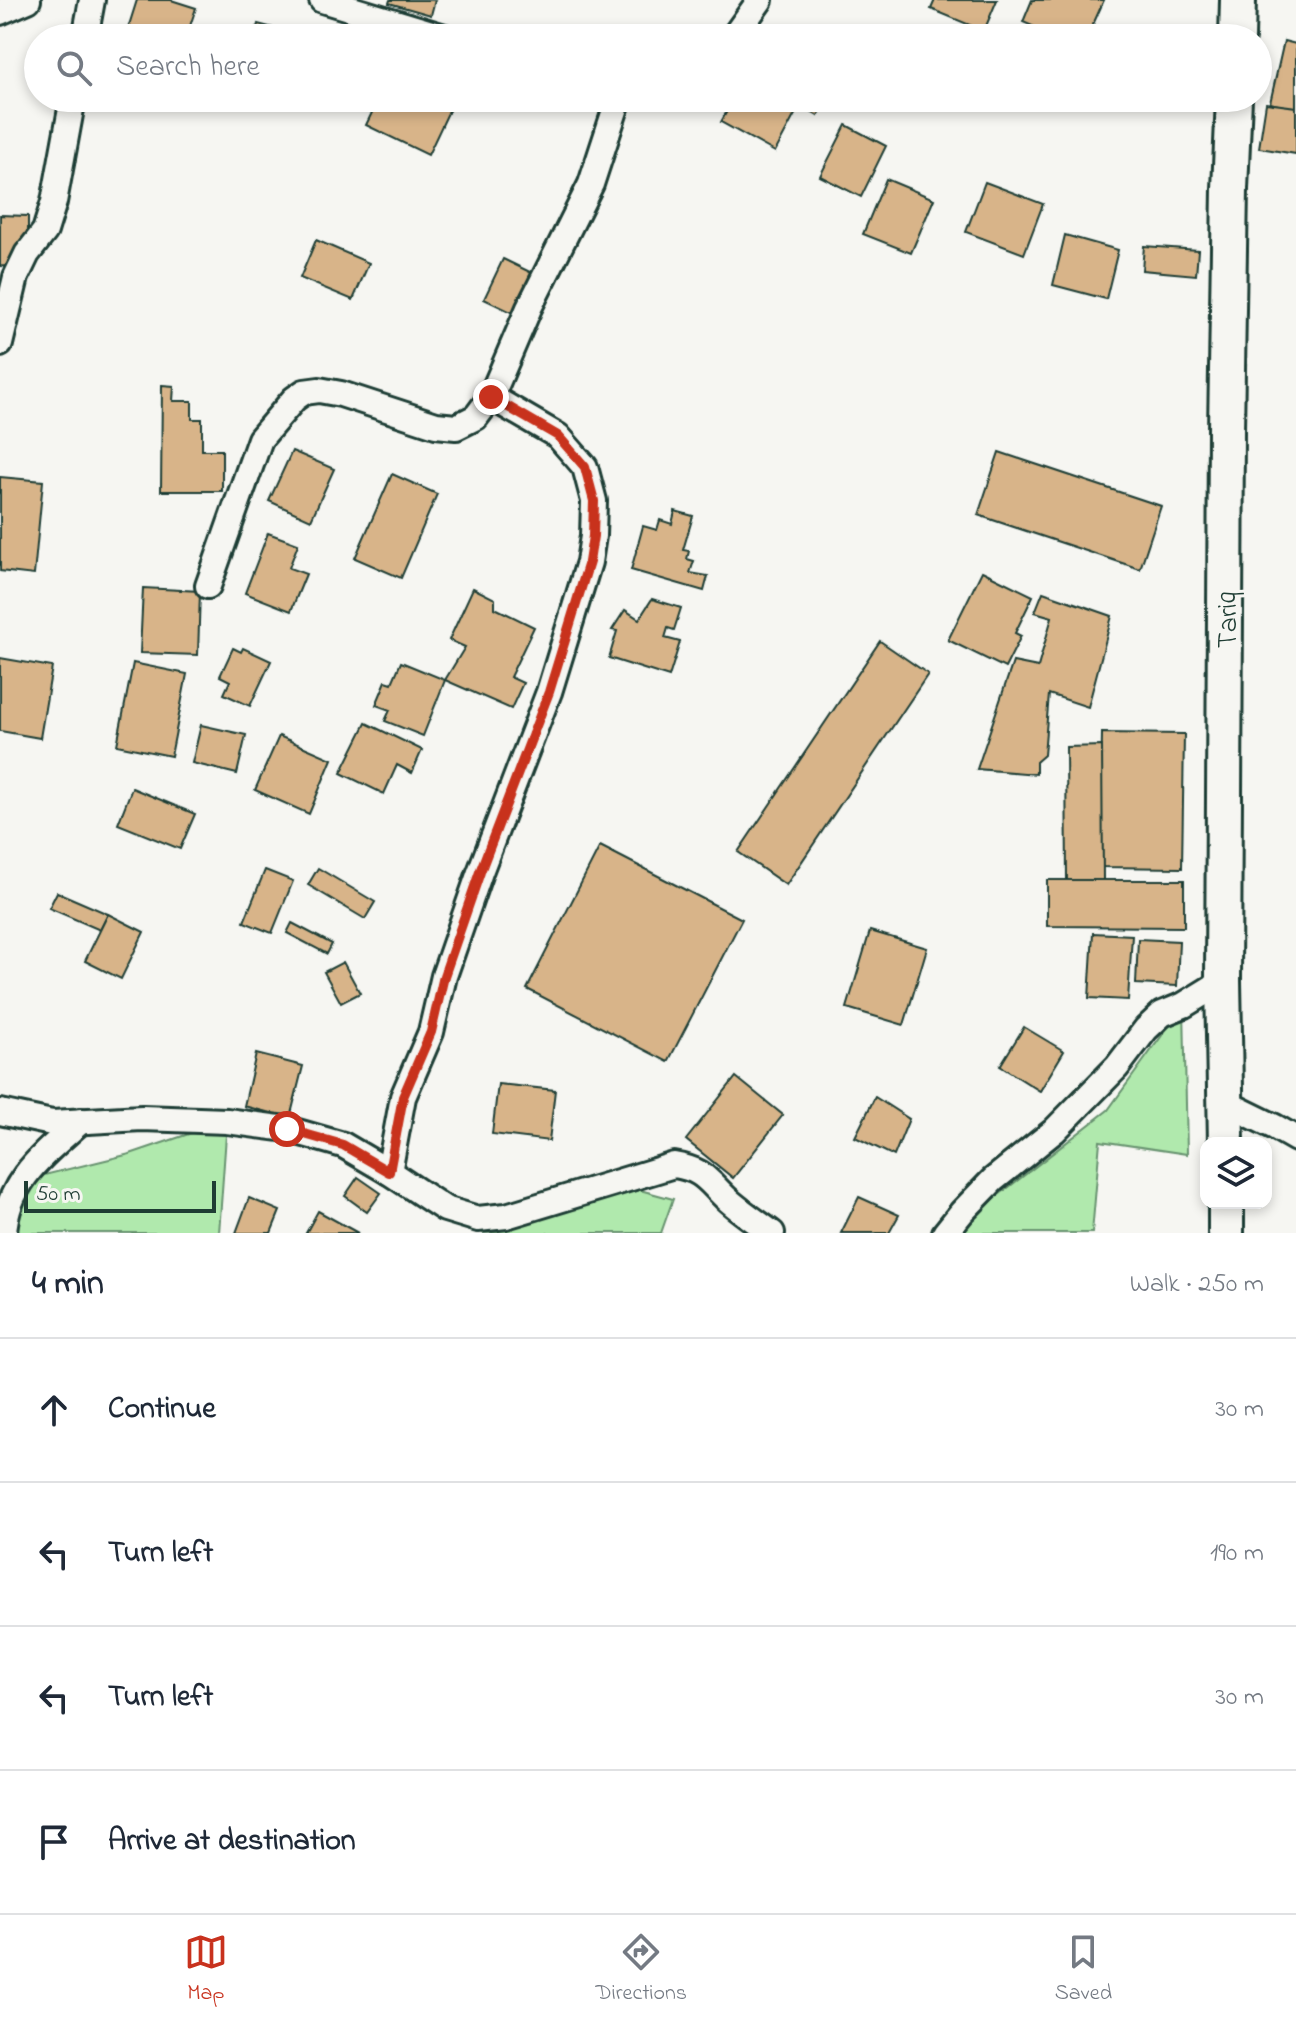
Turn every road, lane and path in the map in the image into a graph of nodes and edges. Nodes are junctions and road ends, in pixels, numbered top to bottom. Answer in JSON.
{"nodes":[{"id":1,"x":28,"y":0,"type":"edge"},
{"id":2,"x":92,"y":0,"type":"edge"},
{"id":3,"x":322,"y":0,"type":"edge"},
{"id":4,"x":760,"y":0,"type":"edge"},
{"id":5,"x":1238,"y":0,"type":"edge"},
{"id":6,"x":0,"y":12,"type":"edge"},
{"id":7,"x":88,"y":24,"type":"edge"},
{"id":8,"x":402,"y":24,"type":"edge"},
{"id":9,"x":743,"y":24,"type":"edge"},
{"id":10,"x":1237,"y":24,"type":"edge"},
{"id":11,"x":70,"y":112,"type":"edge"},
{"id":12,"x":614,"y":112,"type":"edge"},
{"id":13,"x":1233,"y":112,"type":"edge"},
{"id":14,"x":0,"y":344,"type":"edge"},
{"id":15,"x":491,"y":397,"type":"junction"},
{"id":16,"x":208,"y":586,"type":"dead end"},
{"id":17,"x":1223,"y":981,"type":"junction"},
{"id":18,"x":1226,"y":1103,"type":"junction"},
{"id":19,"x":0,"y":1112,"type":"edge"},
{"id":20,"x":81,"y":1121,"type":"junction"},
{"id":21,"x":1226,"y":1137,"type":"edge"},
{"id":22,"x":1296,"y":1139,"type":"edge"},
{"id":23,"x":389,"y":1172,"type":"junction"},
{"id":24,"x":1226,"y":1209,"type":"edge"},
{"id":25,"x":4,"y":1233,"type":"edge"},
{"id":26,"x":772,"y":1233,"type":"edge"},
{"id":27,"x":945,"y":1233,"type":"edge"},
{"id":28,"x":1226,"y":1233,"type":"edge"}],
"edges":[{"from":1,"to":6,"type":"street"},
{"from":2,"to":7,"type":"street"},
{"from":3,"to":8,"type":"street"},
{"from":4,"to":9,"type":"street"},
{"from":5,"to":10,"type":"main road"},
{"from":11,"to":14,"type":"street"},
{"from":12,"to":15,"type":"street"},
{"from":13,"to":17,"type":"main road","name":"Tariq"},
{"from":15,"to":16,"type":"street"},
{"from":15,"to":23,"type":"street"},
{"from":17,"to":18,"type":"main road","name":"Tariq"},
{"from":17,"to":27,"type":"street"},
{"from":18,"to":21,"type":"main road","name":"Tariq"},
{"from":18,"to":22,"type":"street"},
{"from":19,"to":20,"type":"street"},
{"from":20,"to":23,"type":"street"},
{"from":20,"to":25,"type":"street"},
{"from":23,"to":26,"type":"street"},
{"from":24,"to":28,"type":"main road"}]}
